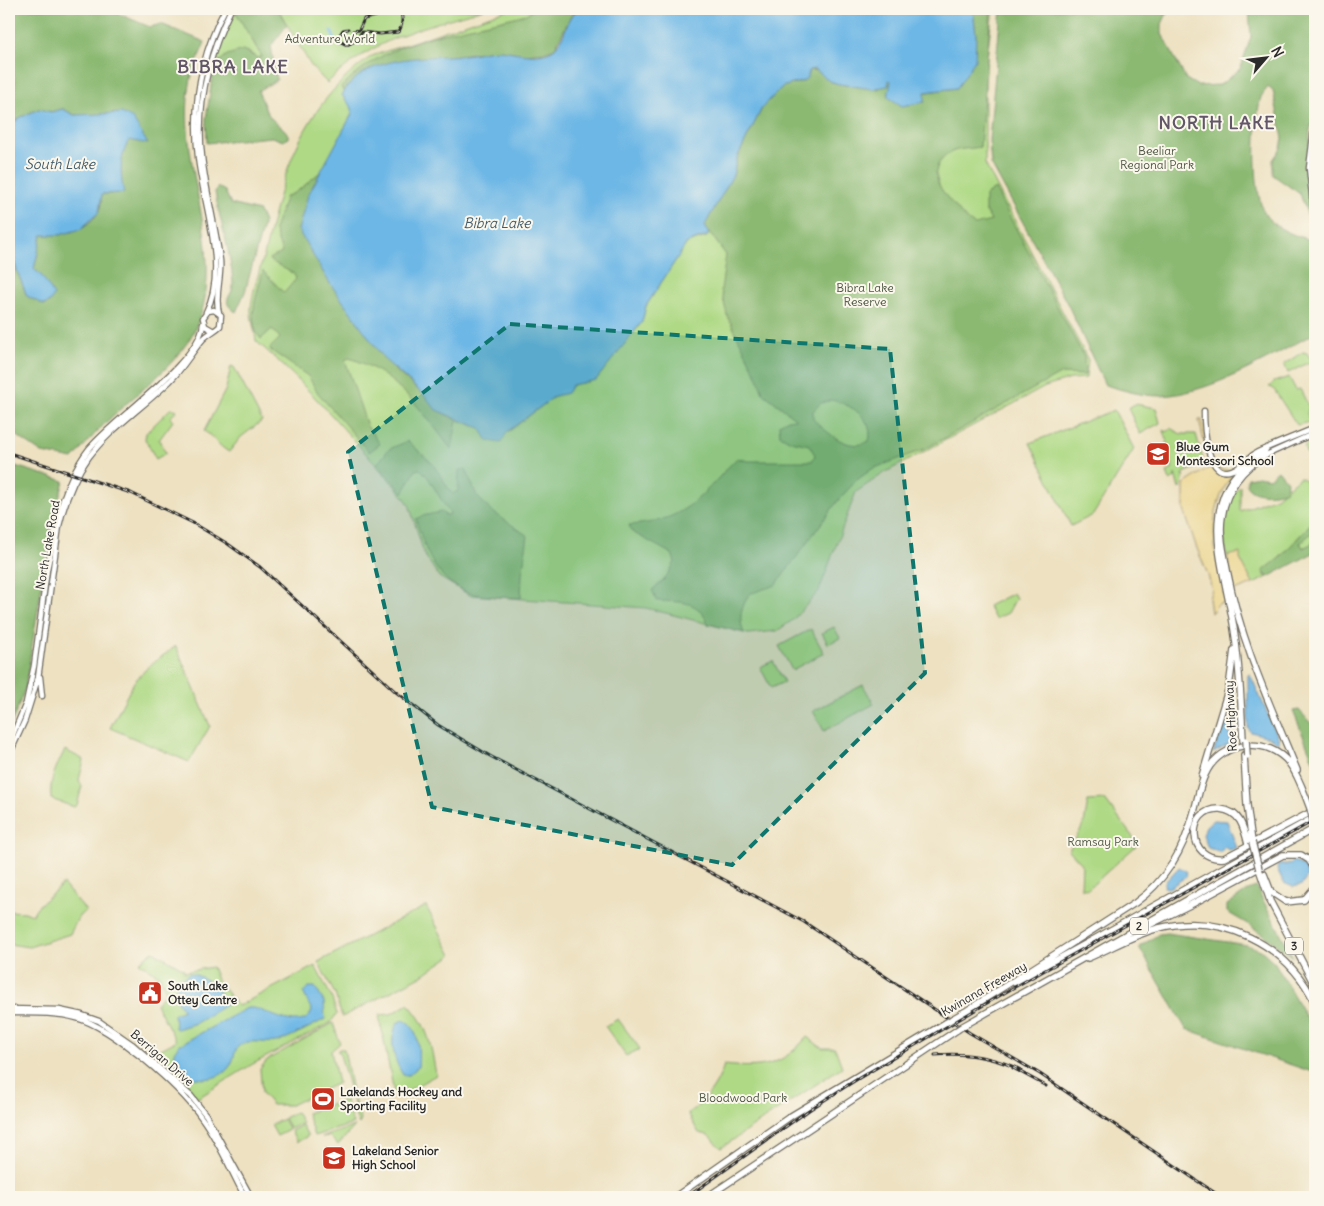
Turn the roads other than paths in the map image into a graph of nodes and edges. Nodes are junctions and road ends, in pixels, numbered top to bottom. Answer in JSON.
{"nodes":[{"id":1,"x":220,"y":9,"type":"edge"},
{"id":2,"x":225,"y":9,"type":"edge"},
{"id":3,"x":231,"y":9,"type":"edge"},
{"id":4,"x":220,"y":18,"type":"junction"},
{"id":5,"x":1315,"y":121,"type":"edge"},
{"id":6,"x":1313,"y":208,"type":"junction"},
{"id":7,"x":1315,"y":215,"type":"edge"},
{"id":8,"x":1315,"y":222,"type":"edge"},
{"id":9,"x":206,"y":313,"type":"junction"},
{"id":10,"x":220,"y":313,"type":"junction"},
{"id":11,"x":203,"y":324,"type":"junction"},
{"id":12,"x":212,"y":330,"type":"junction"},
{"id":13,"x":1204,"y":411,"type":"dead end"},
{"id":14,"x":1315,"y":428,"type":"edge"},
{"id":15,"x":1315,"y":433,"type":"edge"},
{"id":16,"x":1266,"y":452,"type":"junction"},
{"id":17,"x":1230,"y":586,"type":"junction"},
{"id":18,"x":1229,"y":604,"type":"junction"},
{"id":19,"x":41,"y":661,"type":"junction"},
{"id":20,"x":31,"y":701,"type":"junction"},
{"id":21,"x":1244,"y":740,"type":"junction"},
{"id":22,"x":9,"y":744,"type":"edge"},
{"id":23,"x":9,"y":754,"type":"edge"},
{"id":24,"x":1312,"y":808,"type":"edge"},
{"id":25,"x":1315,"y":817,"type":"edge"},
{"id":26,"x":1315,"y":823,"type":"edge"},
{"id":27,"x":1190,"y":827,"type":"junction"},
{"id":28,"x":1315,"y":828,"type":"edge"},
{"id":29,"x":1252,"y":842,"type":"junction"},
{"id":30,"x":1259,"y":869,"type":"junction"},
{"id":31,"x":1315,"y":870,"type":"edge"},
{"id":32,"x":1315,"y":886,"type":"edge"},
{"id":33,"x":1080,"y":959,"type":"junction"},
{"id":34,"x":1069,"y":966,"type":"junction"},
{"id":35,"x":1315,"y":986,"type":"edge"},
{"id":36,"x":1315,"y":1003,"type":"edge"},
{"id":37,"x":9,"y":1009,"type":"edge"},
{"id":38,"x":966,"y":1011,"type":"junction"},
{"id":39,"x":9,"y":1013,"type":"edge"},
{"id":40,"x":142,"y":1056,"type":"junction"},
{"id":41,"x":245,"y":1197,"type":"edge"},
{"id":42,"x":251,"y":1197,"type":"edge"},
{"id":43,"x":675,"y":1197,"type":"edge"},
{"id":44,"x":707,"y":1197,"type":"edge"}],
"edges":[{"from":1,"to":4,"type":"main road"},
{"from":2,"to":4,"type":"main road"},
{"from":3,"to":10,"type":"main road"},
{"from":4,"to":9,"type":"main road"},
{"from":5,"to":6,"type":"main road"},
{"from":6,"to":7,"type":"main road"},
{"from":6,"to":8,"type":"main road"},
{"from":9,"to":10,"type":"main road"},
{"from":9,"to":11,"type":"main road"},
{"from":10,"to":12,"type":"main road"},
{"from":11,"to":12,"type":"main road"},
{"from":11,"to":22,"type":"main road","name":"North Lake Road"},
{"from":12,"to":19,"type":"main road","name":"North Lake Road"},
{"from":13,"to":16,"type":"main road"},
{"from":14,"to":16,"type":"main road"},
{"from":15,"to":16,"type":"main road"},
{"from":16,"to":17,"type":"highway"},
{"from":16,"to":18,"type":"highway","name":"Roe Highway"},
{"from":17,"to":21,"type":"highway"},
{"from":17,"to":24,"type":"highway"},
{"from":18,"to":21,"type":"highway","name":"Roe Highway"},
{"from":18,"to":27,"type":"highway"},
{"from":19,"to":20,"type":"main road","name":"North Lake Road"},
{"from":19,"to":20,"type":"main road"},
{"from":20,"to":23,"type":"main road","name":"North Lake Road"},
{"from":21,"to":29,"type":"highway","name":"Roe Highway","bridge":true},
{"from":24,"to":26,"type":"highway","bridge":true},
{"from":24,"to":27,"type":"highway"},
{"from":24,"to":28,"type":"highway","bridge":true},
{"from":24,"to":29,"type":"highway"},
{"from":25,"to":38,"type":"highway","name":"Kwinana Freeway","number":"2"},
{"from":27,"to":38,"type":"highway"},
{"from":28,"to":33,"type":"highway","name":"Kwinana Freeway","number":"2"},
{"from":29,"to":30,"type":"highway","bridge":true},
{"from":30,"to":32,"type":"highway"},
{"from":30,"to":35,"type":"highway","number":"3"},
{"from":31,"to":33,"type":"highway"},
{"from":33,"to":34,"type":"highway","name":"Kwinana Freeway","number":"2"},
{"from":34,"to":36,"type":"highway"},
{"from":34,"to":44,"type":"highway","name":"Kwinana Freeway","number":"2","bridge":true},
{"from":37,"to":40,"type":"main road","name":"Berrigan Drive"},
{"from":38,"to":43,"type":"highway","name":"Kwinana Freeway","number":"2"},
{"from":39,"to":40,"type":"main road","name":"Berrigan Drive"},
{"from":40,"to":41,"type":"main road","name":"Berrigan Drive"},
{"from":40,"to":42,"type":"main road","name":"Berrigan Drive"}]}
